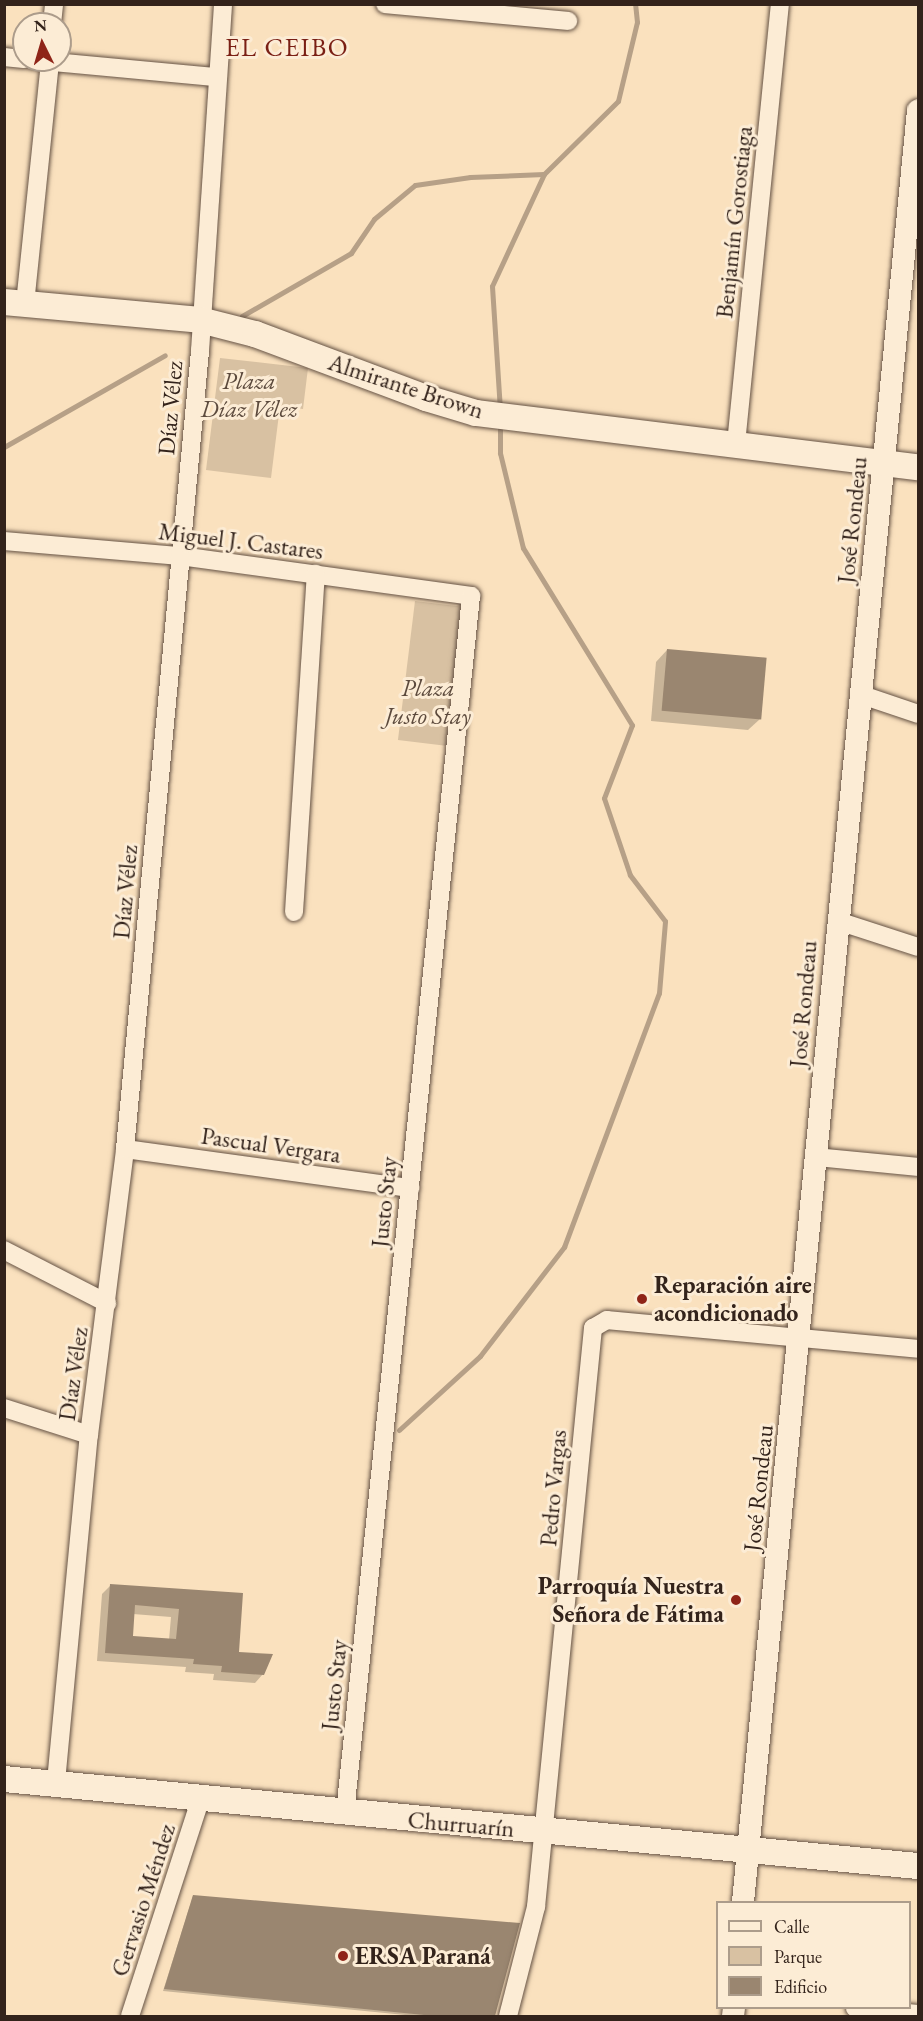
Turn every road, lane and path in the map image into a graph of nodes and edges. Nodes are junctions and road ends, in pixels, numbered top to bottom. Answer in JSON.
{"nodes":[{"id":1,"x":223,"y":4,"type":"edge"},
{"id":2,"x":385,"y":4,"type":"edge"},
{"id":3,"x":780,"y":4,"type":"edge"},
{"id":4,"x":568,"y":21,"type":"dead end"},
{"id":5,"x":72,"y":64,"type":"edge"},
{"id":6,"x":43,"y":72,"type":"edge"},
{"id":7,"x":217,"y":77,"type":"junction"},
{"id":8,"x":918,"y":111,"type":"edge"},
{"id":9,"x":914,"y":197,"type":"edge"},
{"id":10,"x":15,"y":303,"type":"edge"},
{"id":11,"x":200,"y":320,"type":"junction"},
{"id":12,"x":736,"y":444,"type":"junction"},
{"id":13,"x":885,"y":464,"type":"junction"},
{"id":14,"x":918,"y":467,"type":"edge"},
{"id":15,"x":4,"y":541,"type":"edge"},
{"id":16,"x":180,"y":556,"type":"junction"},
{"id":17,"x":316,"y":574,"type":"junction"},
{"id":18,"x":471,"y":596,"type":"joint"},
{"id":19,"x":862,"y":694,"type":"junction"},
{"id":20,"x":918,"y":714,"type":"edge"},
{"id":21,"x":294,"y":912,"type":"dead end"},
{"id":22,"x":838,"y":921,"type":"junction"},
{"id":23,"x":918,"y":946,"type":"edge"},
{"id":24,"x":125,"y":1149,"type":"junction"},
{"id":25,"x":816,"y":1157,"type":"junction"},
{"id":26,"x":918,"y":1167,"type":"edge"},
{"id":27,"x":410,"y":1188,"type":"junction"},
{"id":28,"x":4,"y":1250,"type":"edge"},
{"id":29,"x":107,"y":1304,"type":"junction"},
{"id":30,"x":800,"y":1338,"type":"junction"},
{"id":31,"x":918,"y":1349,"type":"edge"},
{"id":32,"x":4,"y":1408,"type":"edge"},
{"id":33,"x":89,"y":1435,"type":"junction"},
{"id":34,"x":4,"y":1779,"type":"edge"},
{"id":35,"x":56,"y":1782,"type":"junction"},
{"id":36,"x":201,"y":1798,"type":"junction"},
{"id":37,"x":345,"y":1813,"type":"junction"},
{"id":38,"x":545,"y":1832,"type":"junction"},
{"id":39,"x":748,"y":1850,"type":"junction"},
{"id":40,"x":918,"y":1866,"type":"edge"},
{"id":41,"x":743,"y":1901,"type":"edge"},
{"id":42,"x":873,"y":2009,"type":"edge"},
{"id":43,"x":918,"y":2014,"type":"edge"},
{"id":44,"x":130,"y":2016,"type":"edge"},
{"id":45,"x":508,"y":2016,"type":"edge"}],
"edges":[{"from":1,"to":7,"type":"street","name":"Díaz Vélez"},
{"from":2,"to":4,"type":"street"},
{"from":3,"to":12,"type":"street","name":"Benjamín Gorostiaga"},
{"from":5,"to":7,"type":"street"},
{"from":6,"to":10,"type":"street"},
{"from":7,"to":11,"type":"street","name":"Díaz Vélez"},
{"from":8,"to":9,"type":"street","name":"José Rondeau"},
{"from":9,"to":13,"type":"street","name":"José Rondeau"},
{"from":10,"to":11,"type":"main road","name":"Almirante Brown"},
{"from":11,"to":12,"type":"main road","name":"Almirante Brown"},
{"from":11,"to":16,"type":"street","name":"Díaz Vélez"},
{"from":12,"to":13,"type":"main road","name":"Almirante Brown"},
{"from":13,"to":14,"type":"main road","name":"Almirante Brown"},
{"from":13,"to":19,"type":"street","name":"José Rondeau"},
{"from":15,"to":16,"type":"street","name":"Miguel J. Castares"},
{"from":16,"to":17,"type":"street","name":"Miguel J. Castares"},
{"from":16,"to":24,"type":"street","name":"Díaz Vélez"},
{"from":17,"to":18,"type":"street","name":"Miguel J. Castares"},
{"from":17,"to":21,"type":"street"},
{"from":18,"to":27,"type":"street","name":"Justo Stay"},
{"from":19,"to":20,"type":"street"},
{"from":19,"to":22,"type":"street","name":"José Rondeau"},
{"from":22,"to":23,"type":"street"},
{"from":22,"to":25,"type":"street","name":"José Rondeau"},
{"from":24,"to":27,"type":"street","name":"Pascual Vergara"},
{"from":24,"to":29,"type":"street","name":"Díaz Vélez"},
{"from":25,"to":26,"type":"street"},
{"from":25,"to":30,"type":"street","name":"José Rondeau"},
{"from":27,"to":37,"type":"street","name":"Justo Stay"},
{"from":28,"to":29,"type":"street"},
{"from":29,"to":33,"type":"street","name":"Díaz Vélez"},
{"from":30,"to":31,"type":"street"},
{"from":30,"to":38,"type":"street","name":"Pedro Vargas"},
{"from":30,"to":39,"type":"street","name":"José Rondeau"},
{"from":32,"to":33,"type":"street"},
{"from":33,"to":35,"type":"street","name":"Díaz Vélez"},
{"from":34,"to":35,"type":"main road","name":"Churruarín"},
{"from":35,"to":36,"type":"main road","name":"Churruarín"},
{"from":36,"to":37,"type":"main road","name":"Churruarín"},
{"from":36,"to":44,"type":"street","name":"Gervasio Méndez"},
{"from":37,"to":38,"type":"main road","name":"Churruarín"},
{"from":38,"to":39,"type":"main road","name":"Churruarín"},
{"from":38,"to":45,"type":"street","name":"Pedro Vargas"},
{"from":39,"to":40,"type":"main road","name":"Churruarín"},
{"from":39,"to":41,"type":"street","name":"José Rondeau"},
{"from":42,"to":43,"type":"street"}]}
